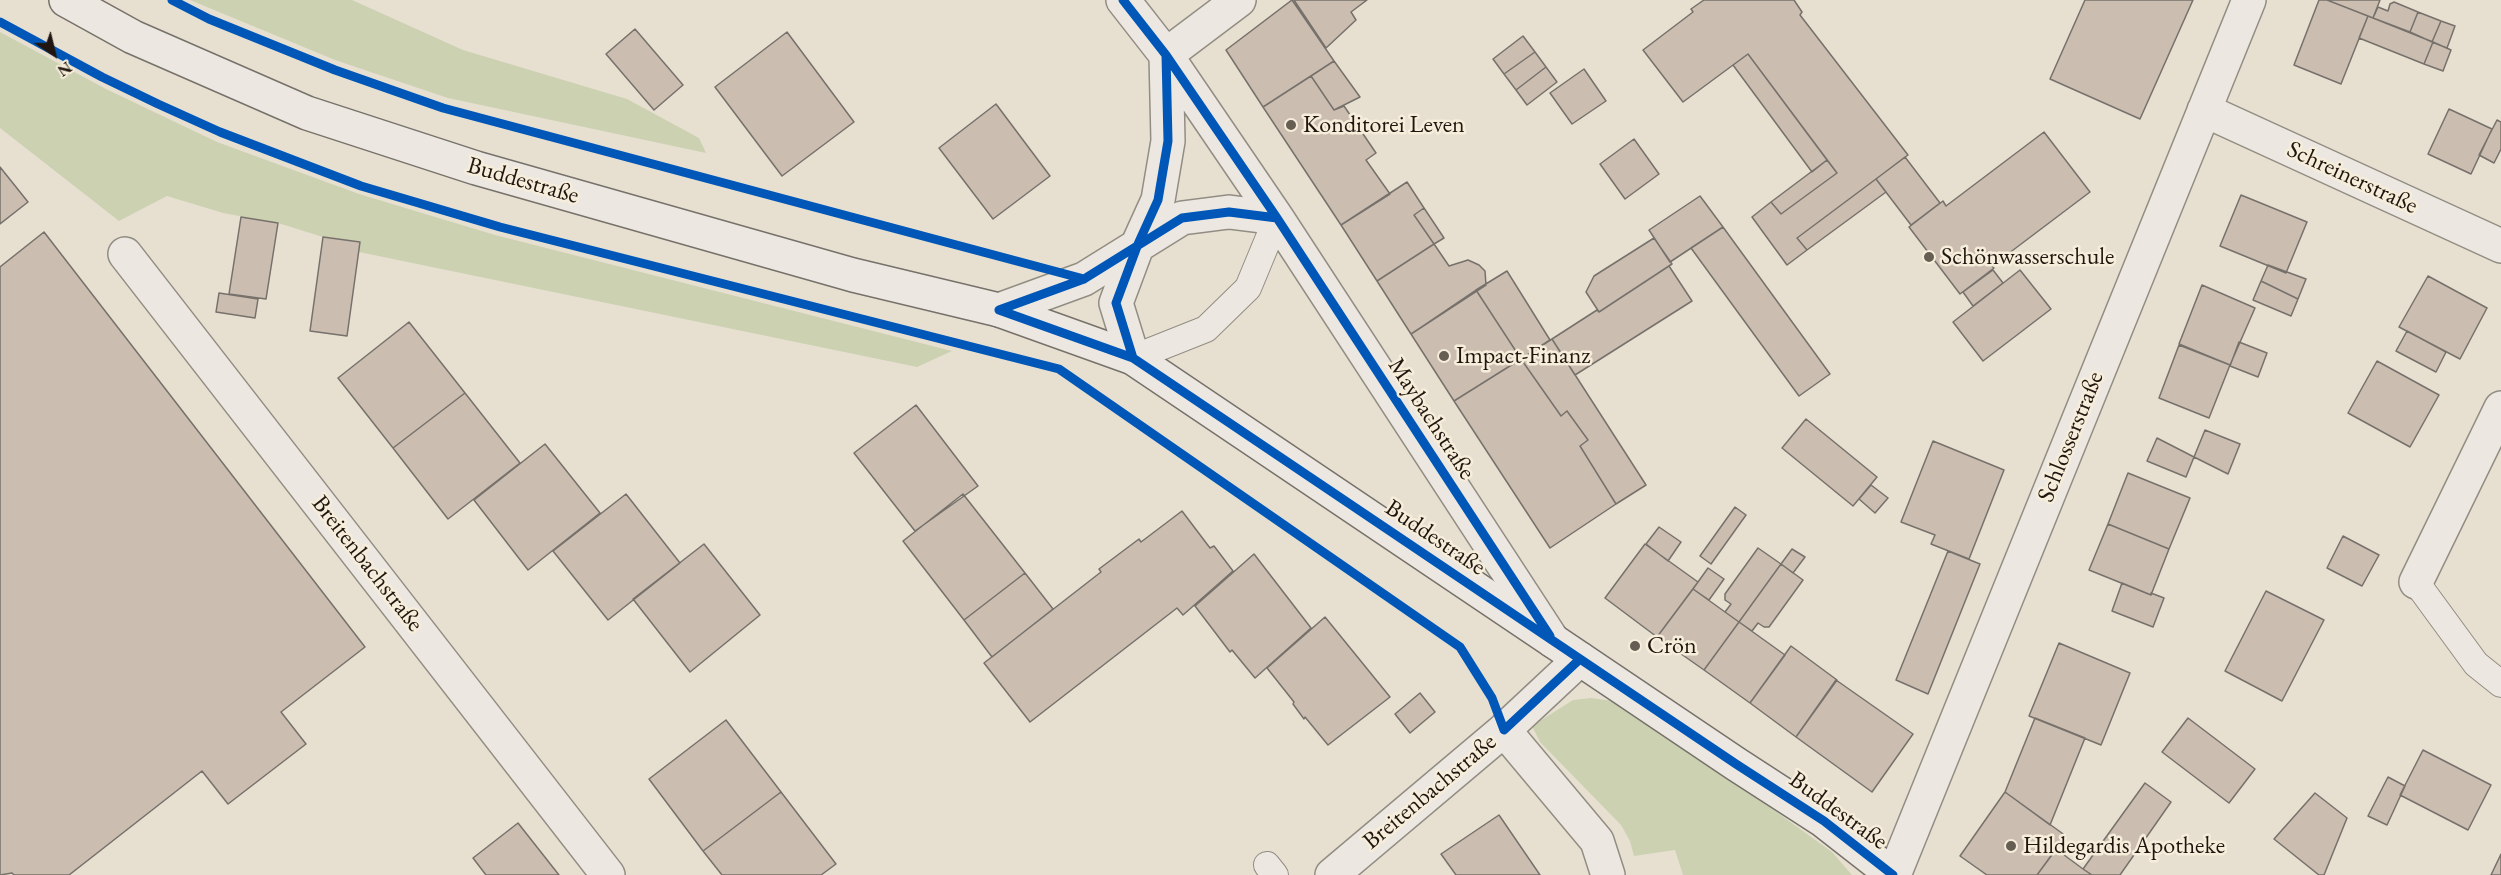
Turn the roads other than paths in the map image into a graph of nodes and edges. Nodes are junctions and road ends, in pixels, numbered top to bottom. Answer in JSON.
{"nodes":[{"id":1,"x":66,"y":0,"type":"edge"},
{"id":2,"x":1123,"y":0,"type":"edge"},
{"id":3,"x":1239,"y":0,"type":"edge"},
{"id":4,"x":2249,"y":0,"type":"edge"},
{"id":5,"x":1166,"y":54,"type":"junction"},
{"id":6,"x":2204,"y":111,"type":"junction"},
{"id":7,"x":1277,"y":218,"type":"junction"},
{"id":8,"x":1138,"y":244,"type":"junction"},
{"id":9,"x":2501,"y":246,"type":"edge"},
{"id":10,"x":125,"y":254,"type":"dead end"},
{"id":11,"x":999,"y":310,"type":"junction"},
{"id":12,"x":1133,"y":358,"type":"junction"},
{"id":13,"x":2501,"y":408,"type":"edge"},
{"id":14,"x":2416,"y":582,"type":"joint"},
{"id":15,"x":1553,"y":641,"type":"junction"},
{"id":16,"x":1580,"y":659,"type":"junction"},
{"id":17,"x":2501,"y":684,"type":"edge"},
{"id":18,"x":1504,"y":730,"type":"junction"},
{"id":19,"x":608,"y":875,"type":"edge"},
{"id":20,"x":1332,"y":875,"type":"edge"},
{"id":21,"x":1608,"y":875,"type":"edge"},
{"id":22,"x":1894,"y":875,"type":"edge"}],
"edges":[{"from":1,"to":11,"type":"street","name":"Buddestraße"},
{"from":2,"to":5,"type":"street","name":"Maybachstraße"},
{"from":3,"to":5,"type":"street"},
{"from":4,"to":6,"type":"street","name":"Schlosserstraße"},
{"from":5,"to":7,"type":"street","name":"Maybachstraße"},
{"from":5,"to":8,"type":"street"},
{"from":6,"to":9,"type":"street","name":"Schreinerstraße"},
{"from":6,"to":22,"type":"street","name":"Schlosserstraße"},
{"from":7,"to":8,"type":"street"},
{"from":7,"to":12,"type":"lane"},
{"from":7,"to":15,"type":"street","name":"Maybachstraße"},
{"from":8,"to":11,"type":"street"},
{"from":8,"to":12,"type":"street"},
{"from":10,"to":19,"type":"street","name":"Breitenbachstraße"},
{"from":11,"to":12,"type":"street","name":"Buddestraße"},
{"from":12,"to":15,"type":"street","name":"Buddestraße"},
{"from":13,"to":14,"type":"street"},
{"from":14,"to":17,"type":"lane"},
{"from":15,"to":16,"type":"street","name":"Buddestraße"},
{"from":16,"to":18,"type":"street","name":"Breitenbachstraße"},
{"from":16,"to":22,"type":"street","name":"Buddestraße"},
{"from":18,"to":20,"type":"street","name":"Breitenbachstraße"},
{"from":18,"to":21,"type":"street"}]}
